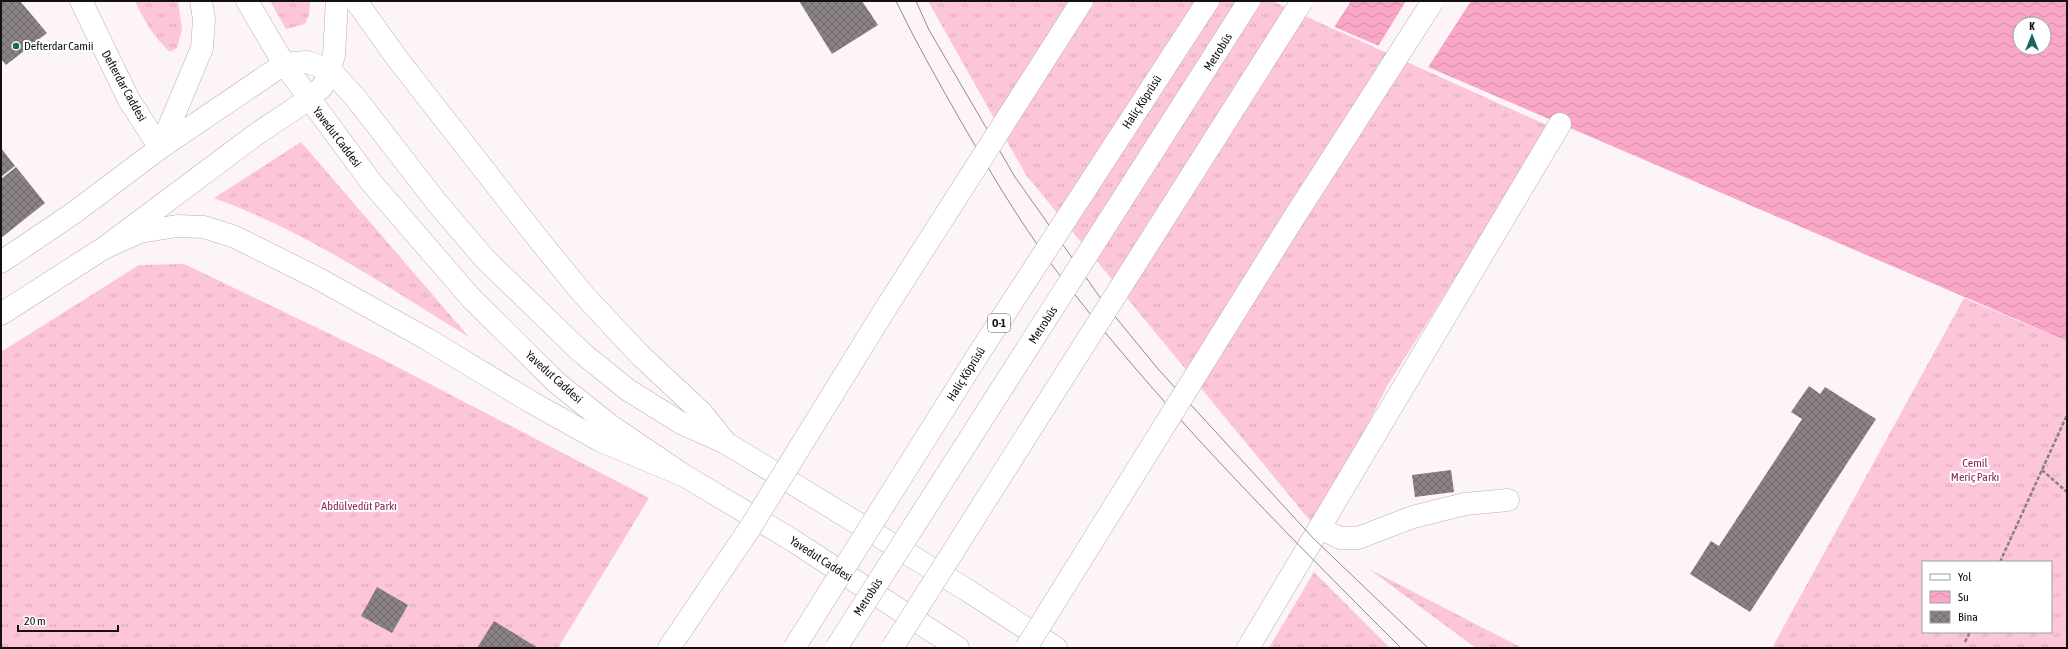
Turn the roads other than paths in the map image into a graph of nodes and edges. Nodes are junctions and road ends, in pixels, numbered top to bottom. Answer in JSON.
{"nodes":[{"id":1,"x":81,"y":1,"type":"edge"},
{"id":2,"x":201,"y":1,"type":"edge"},
{"id":3,"x":247,"y":1,"type":"edge"},
{"id":4,"x":337,"y":1,"type":"edge"},
{"id":5,"x":356,"y":1,"type":"edge"},
{"id":6,"x":1082,"y":1,"type":"edge"},
{"id":7,"x":1208,"y":1,"type":"edge"},
{"id":8,"x":1250,"y":1,"type":"edge"},
{"id":9,"x":1302,"y":1,"type":"edge"},
{"id":10,"x":1433,"y":1,"type":"edge"},
{"id":11,"x":284,"y":64,"type":"junction"},
{"id":12,"x":330,"y":70,"type":"junction"},
{"id":13,"x":309,"y":98,"type":"junction"},
{"id":14,"x":1560,"y":124,"type":"dead end"},
{"id":15,"x":160,"y":148,"type":"junction"},
{"id":16,"x":104,"y":248,"type":"junction"},
{"id":17,"x":1,"y":262,"type":"edge"},
{"id":18,"x":1,"y":314,"type":"edge"},
{"id":19,"x":726,"y":443,"type":"junction"},
{"id":20,"x":685,"y":476,"type":"junction"},
{"id":21,"x":1508,"y":500,"type":"dead end"},
{"id":22,"x":1320,"y":528,"type":"junction"},
{"id":23,"x":669,"y":648,"type":"edge"},
{"id":24,"x":794,"y":648,"type":"edge"},
{"id":25,"x":836,"y":648,"type":"edge"},
{"id":26,"x":892,"y":648,"type":"edge"},
{"id":27,"x":958,"y":648,"type":"edge"},
{"id":28,"x":1026,"y":648,"type":"edge"},
{"id":29,"x":1056,"y":648,"type":"edge"},
{"id":30,"x":1248,"y":648,"type":"edge"}],
"edges":[{"from":1,"to":15,"type":"main road","name":"Defterdar Caddesi"},
{"from":2,"to":15,"type":"main road"},
{"from":3,"to":11,"type":"main road","name":"Yavedut Caddesi"},
{"from":4,"to":12,"type":"main road"},
{"from":5,"to":19,"type":"main road"},
{"from":6,"to":23,"type":"main road","bridge":true},
{"from":7,"to":24,"type":"main road","name":"Haliç Köprüsü","number":"O-1","bridge":true},
{"from":8,"to":25,"type":"main road","name":"Metrobüs","bridge":true},
{"from":9,"to":26,"type":"main road","bridge":true},
{"from":10,"to":28,"type":"main road","bridge":true},
{"from":11,"to":12,"type":"main road"},
{"from":11,"to":13,"type":"main road","name":"Yavedut Caddesi"},
{"from":11,"to":15,"type":"main road"},
{"from":12,"to":13,"type":"main road"},
{"from":12,"to":19,"type":"main road"},
{"from":13,"to":16,"type":"main road"},
{"from":13,"to":20,"type":"main road","name":"Yavedut Caddesi"},
{"from":14,"to":22,"type":"main road"},
{"from":15,"to":17,"type":"main road"},
{"from":16,"to":18,"type":"main road"},
{"from":16,"to":20,"type":"main road"},
{"from":19,"to":29,"type":"main road"},
{"from":20,"to":27,"type":"main road","name":"Yavedut Caddesi"},
{"from":21,"to":22,"type":"main road"},
{"from":22,"to":30,"type":"main road"}]}
